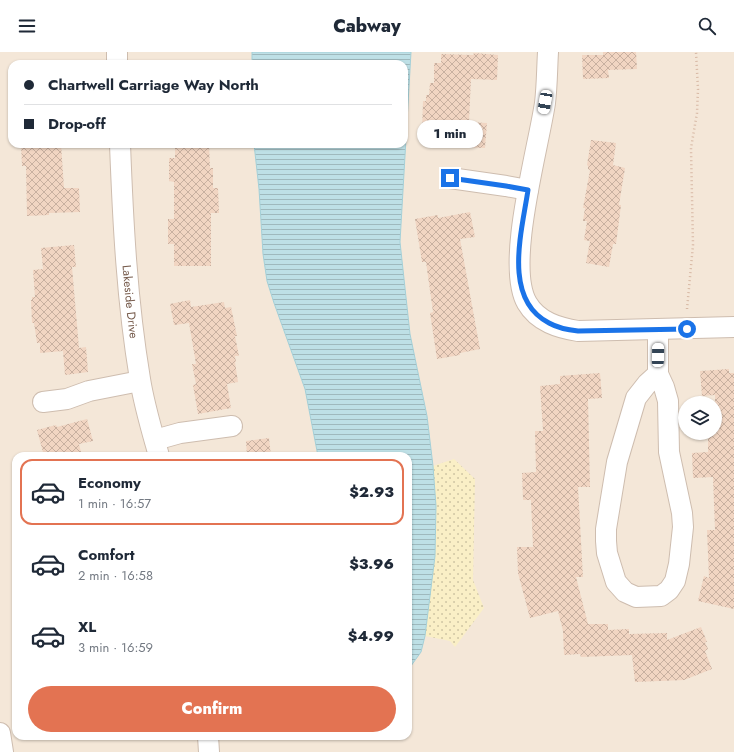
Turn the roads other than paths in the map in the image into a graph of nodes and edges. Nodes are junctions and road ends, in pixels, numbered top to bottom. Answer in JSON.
{"nodes":[{"id":1,"x":548,"y":52,"type":"edge"},
{"id":2,"x":120,"y":148,"type":"edge"},
{"id":3,"x":450,"y":178,"type":"dead end"},
{"id":4,"x":528,"y":190,"type":"junction"},
{"id":5,"x":734,"y":327,"type":"edge"},
{"id":6,"x":658,"y":330,"type":"junction"},
{"id":7,"x":658,"y":374,"type":"junction"},
{"id":8,"x":140,"y":381,"type":"junction"},
{"id":9,"x":43,"y":402,"type":"dead end"},
{"id":10,"x":232,"y":426,"type":"dead end"},
{"id":11,"x":157,"y":448,"type":"edge"},
{"id":12,"x":0,"y":734,"type":"edge"},
{"id":13,"x":208,"y":740,"type":"edge"},
{"id":14,"x":3,"y":752,"type":"edge"},
{"id":15,"x":210,"y":752,"type":"edge"}],
"edges":[{"from":1,"to":4,"type":"street"},
{"from":2,"to":8,"type":"street","name":"Lakeside Drive"},
{"from":3,"to":4,"type":"street"},
{"from":4,"to":6,"type":"street"},
{"from":5,"to":6,"type":"street"},
{"from":6,"to":7,"type":"street"},
{"from":7,"to":7,"type":"street"},
{"from":8,"to":9,"type":"street"},
{"from":8,"to":11,"type":"street","name":"Lakeside Drive"},
{"from":10,"to":11,"type":"street"},
{"from":12,"to":14,"type":"street"},
{"from":13,"to":15,"type":"street"}]}
